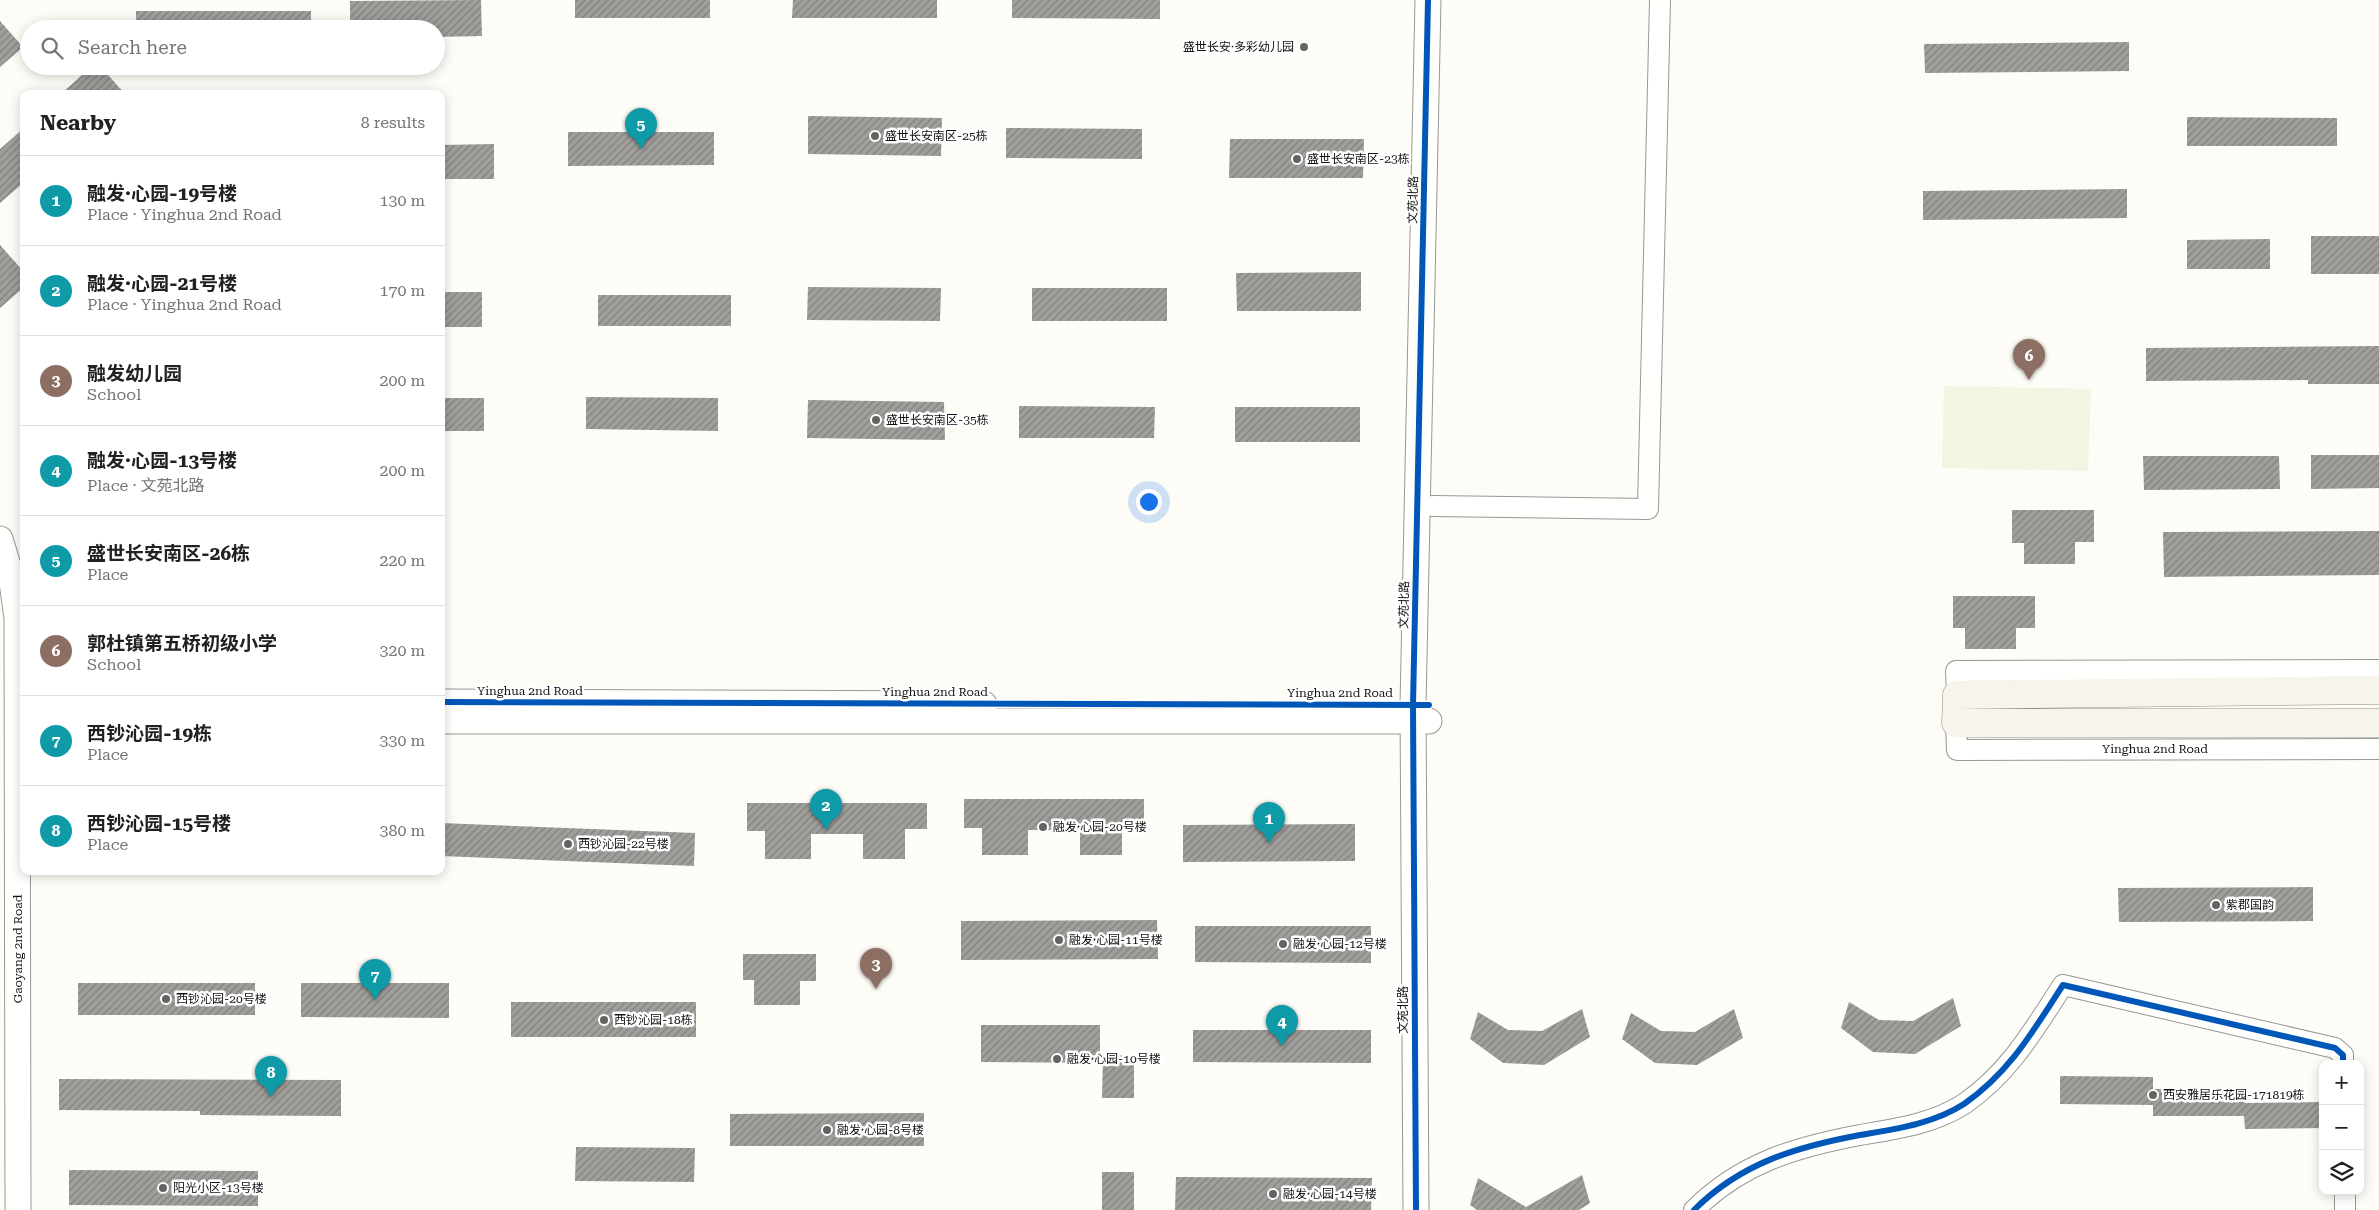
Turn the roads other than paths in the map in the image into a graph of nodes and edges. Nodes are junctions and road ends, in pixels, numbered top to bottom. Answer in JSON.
{"nodes":[{"id":1,"x":1428,"y":0,"type":"edge"},
{"id":2,"x":1442,"y":0,"type":"edge"},
{"id":3,"x":1660,"y":0,"type":"edge"},
{"id":4,"x":1432,"y":506,"type":"junction"},
{"id":5,"x":0,"y":539,"type":"edge"},
{"id":6,"x":2379,"y":670,"type":"edge"},
{"id":7,"x":2379,"y":690,"type":"edge"},
{"id":8,"x":1956,"y":695,"type":"junction"},
{"id":9,"x":445,"y":702,"type":"edge"},
{"id":10,"x":14,"y":711,"type":"edge"},
{"id":11,"x":1421,"y":713,"type":"junction"},
{"id":12,"x":445,"y":721,"type":"edge"},
{"id":13,"x":2379,"y":722,"type":"edge"},
{"id":14,"x":1956,"y":723,"type":"junction"},
{"id":15,"x":2379,"y":749,"type":"edge"},
{"id":16,"x":2343,"y":1060,"type":"edge"},
{"id":17,"x":2345,"y":1195,"type":"edge"},
{"id":18,"x":18,"y":1210,"type":"edge"},
{"id":19,"x":1416,"y":1210,"type":"edge"},
{"id":20,"x":1433,"y":1210,"type":"edge"},
{"id":21,"x":1694,"y":1210,"type":"edge"},
{"id":22,"x":2345,"y":1210,"type":"edge"}],
"edges":[{"from":1,"to":11,"type":"street","name":"文苑北路"},
{"from":2,"to":4,"type":"street","name":"文苑北路"},
{"from":3,"to":4,"type":"street"},
{"from":4,"to":11,"type":"street","name":"文苑北路"},
{"from":5,"to":10,"type":"street","name":"Gaoyang 2nd Road"},
{"from":6,"to":8,"type":"street","name":"Yinghua 2nd Road"},
{"from":7,"to":8,"type":"main road"},
{"from":8,"to":14,"type":"main road","name":"Yinghua 2nd Road"},
{"from":9,"to":11,"type":"street","name":"Yinghua 2nd Road"},
{"from":10,"to":18,"type":"street","name":"Gaoyang 2nd Road"},
{"from":11,"to":12,"type":"street"},
{"from":11,"to":19,"type":"street","name":"文苑北路"},
{"from":11,"to":20,"type":"street","name":"文苑北路"},
{"from":13,"to":14,"type":"main road"},
{"from":14,"to":15,"type":"street","name":"Yinghua 2nd Road"},
{"from":16,"to":21,"type":"street"},
{"from":17,"to":22,"type":"street"}]}
